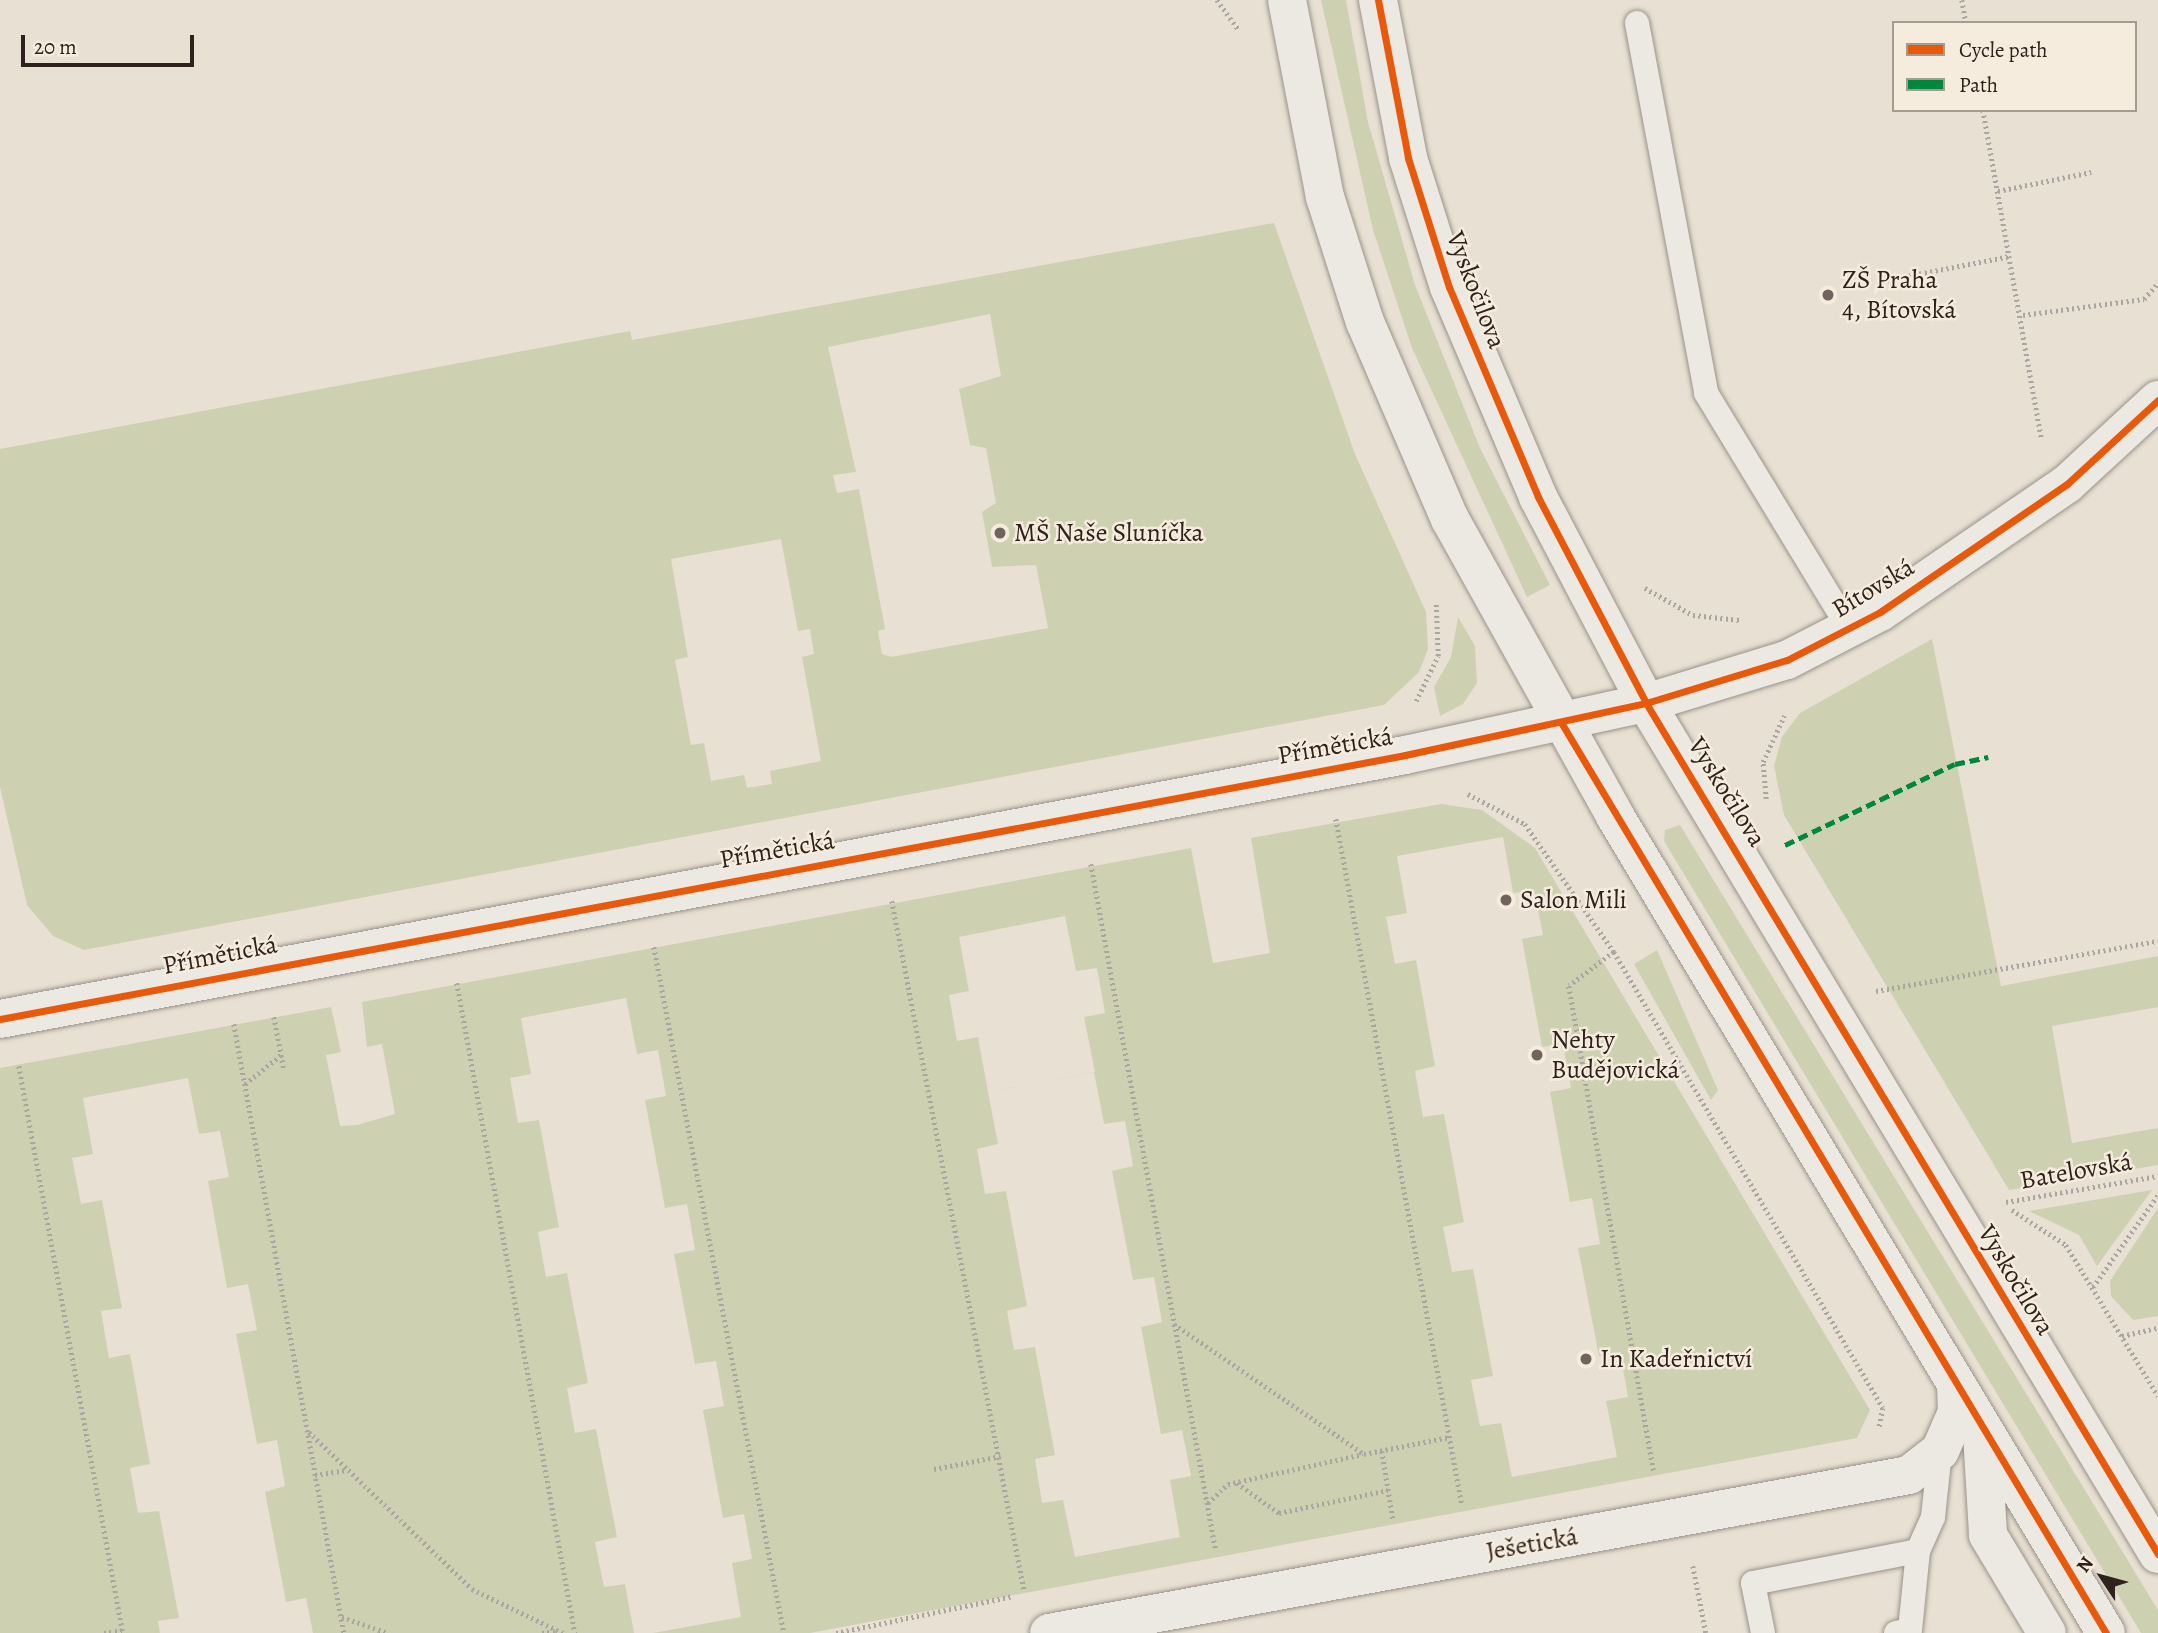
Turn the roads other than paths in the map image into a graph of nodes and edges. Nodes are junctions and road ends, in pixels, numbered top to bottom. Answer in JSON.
{"nodes":[{"id":1,"x":1287,"y":0,"type":"edge"},
{"id":2,"x":1378,"y":0,"type":"edge"},
{"id":3,"x":1637,"y":23,"type":"dead end"},
{"id":4,"x":2158,"y":400,"type":"edge"},
{"id":5,"x":1849,"y":628,"type":"junction"},
{"id":6,"x":1646,"y":703,"type":"junction"},
{"id":7,"x":1562,"y":724,"type":"junction"},
{"id":8,"x":0,"y":1019,"type":"edge"},
{"id":9,"x":1956,"y":1387,"type":"junction"},
{"id":10,"x":1981,"y":1428,"type":"junction"},
{"id":11,"x":1940,"y":1451,"type":"junction"},
{"id":12,"x":1918,"y":1552,"type":"junction"},
{"id":13,"x":2158,"y":1554,"type":"edge"},
{"id":14,"x":1049,"y":1633,"type":"edge"},
{"id":15,"x":1763,"y":1633,"type":"edge"},
{"id":16,"x":1896,"y":1633,"type":"edge"},
{"id":17,"x":2046,"y":1633,"type":"edge"},
{"id":18,"x":2106,"y":1633,"type":"edge"}],
"edges":[{"from":1,"to":7,"type":"street"},
{"from":2,"to":6,"type":"street","name":"Vyskočilova"},
{"from":3,"to":5,"type":"lane"},
{"from":4,"to":5,"type":"street","name":"Bítovská"},
{"from":5,"to":6,"type":"street","name":"Bítovská"},
{"from":6,"to":7,"type":"street","name":"Bítovská"},
{"from":6,"to":13,"type":"street","name":"Vyskočilova"},
{"from":7,"to":8,"type":"street","name":"Přímětická"},
{"from":7,"to":9,"type":"street"},
{"from":9,"to":10,"type":"street"},
{"from":9,"to":11,"type":"street","name":"Ješetická"},
{"from":10,"to":17,"type":"street"},
{"from":10,"to":18,"type":"street"},
{"from":11,"to":12,"type":"lane"},
{"from":11,"to":14,"type":"street","name":"Ješetická"},
{"from":12,"to":15,"type":"lane"},
{"from":12,"to":16,"type":"lane"}]}
